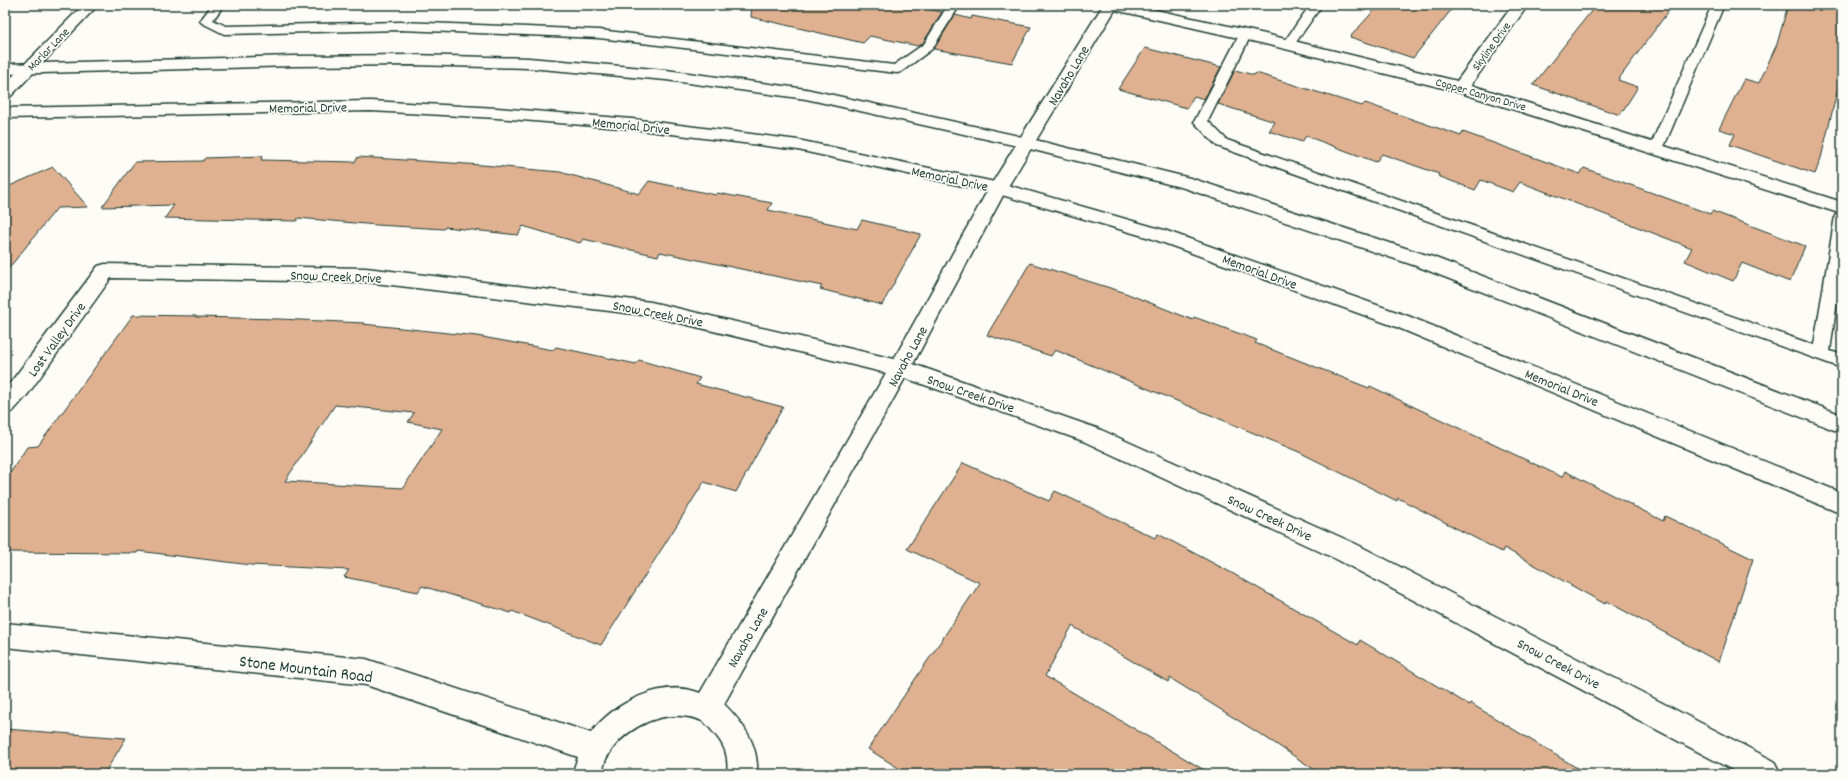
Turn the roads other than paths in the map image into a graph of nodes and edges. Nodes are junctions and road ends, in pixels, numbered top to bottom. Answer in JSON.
{"nodes":[{"id":1,"x":91,"y":5,"type":"edge"},
{"id":2,"x":218,"y":5,"type":"edge"},
{"id":3,"x":954,"y":5,"type":"edge"},
{"id":4,"x":1112,"y":5,"type":"edge"},
{"id":5,"x":1316,"y":5,"type":"edge"},
{"id":6,"x":1521,"y":5,"type":"edge"},
{"id":7,"x":1718,"y":5,"type":"edge"},
{"id":8,"x":1245,"y":35,"type":"junction"},
{"id":9,"x":1288,"y":45,"type":"junction"},
{"id":10,"x":29,"y":68,"type":"junction"},
{"id":11,"x":5,"y":69,"type":"edge"},
{"id":12,"x":1461,"y":87,"type":"junction"},
{"id":13,"x":5,"y":93,"type":"edge"},
{"id":14,"x":5,"y":113,"type":"edge"},
{"id":15,"x":1027,"y":143,"type":"junction"},
{"id":16,"x":1656,"y":149,"type":"junction"},
{"id":17,"x":998,"y":188,"type":"junction"},
{"id":18,"x":1842,"y":208,"type":"edge"},
{"id":19,"x":1842,"y":216,"type":"edge"},
{"id":20,"x":105,"y":271,"type":"joint"},
{"id":21,"x":1821,"y":354,"type":"junction"},
{"id":22,"x":1842,"y":362,"type":"edge"},
{"id":23,"x":900,"y":368,"type":"junction"},
{"id":24,"x":5,"y":405,"type":"edge"},
{"id":25,"x":1842,"y":424,"type":"edge"},
{"id":26,"x":1842,"y":504,"type":"edge"},
{"id":27,"x":5,"y":635,"type":"edge"},
{"id":28,"x":707,"y":708,"type":"junction"},
{"id":29,"x":592,"y":761,"type":"edge"},
{"id":30,"x":1763,"y":772,"type":"edge"},
{"id":31,"x":742,"y":774,"type":"edge"}],
"edges":[{"from":1,"to":10,"type":"street","name":"Marlar Lane"},
{"from":2,"to":3,"type":"lane"},
{"from":4,"to":8,"type":"street","name":"Copper Canyon Drive"},
{"from":4,"to":15,"type":"street","name":"Navaho Lane"},
{"from":5,"to":9,"type":"lane"},
{"from":6,"to":12,"type":"street","name":"Skyline Drive"},
{"from":7,"to":16,"type":"lane"},
{"from":8,"to":9,"type":"street","name":"Copper Canyon Drive"},
{"from":8,"to":21,"type":"lane"},
{"from":9,"to":12,"type":"street","name":"Copper Canyon Drive"},
{"from":10,"to":11,"type":"street"},
{"from":10,"to":13,"type":"street","name":"Marlar Lane"},
{"from":10,"to":15,"type":"street"},
{"from":12,"to":16,"type":"street","name":"Copper Canyon Drive"},
{"from":14,"to":17,"type":"street","name":"Memorial Drive"},
{"from":15,"to":17,"type":"street","name":"Navaho Lane"},
{"from":15,"to":25,"type":"street"},
{"from":16,"to":18,"type":"street","name":"Copper Canyon Drive"},
{"from":17,"to":23,"type":"street","name":"Navaho Lane"},
{"from":17,"to":26,"type":"street","name":"Memorial Drive"},
{"from":19,"to":21,"type":"lane"},
{"from":20,"to":23,"type":"street","name":"Snow Creek Drive"},
{"from":20,"to":24,"type":"street","name":"Lost Valley Drive"},
{"from":21,"to":22,"type":"lane"},
{"from":23,"to":28,"type":"street","name":"Navaho Lane"},
{"from":23,"to":30,"type":"street","name":"Snow Creek Drive"},
{"from":27,"to":29,"type":"street","name":"Stone Mountain Road"},
{"from":28,"to":29,"type":"street","name":"Stone Mountain Road"},
{"from":28,"to":31,"type":"street","name":"Stone Mountain Road"}]}
